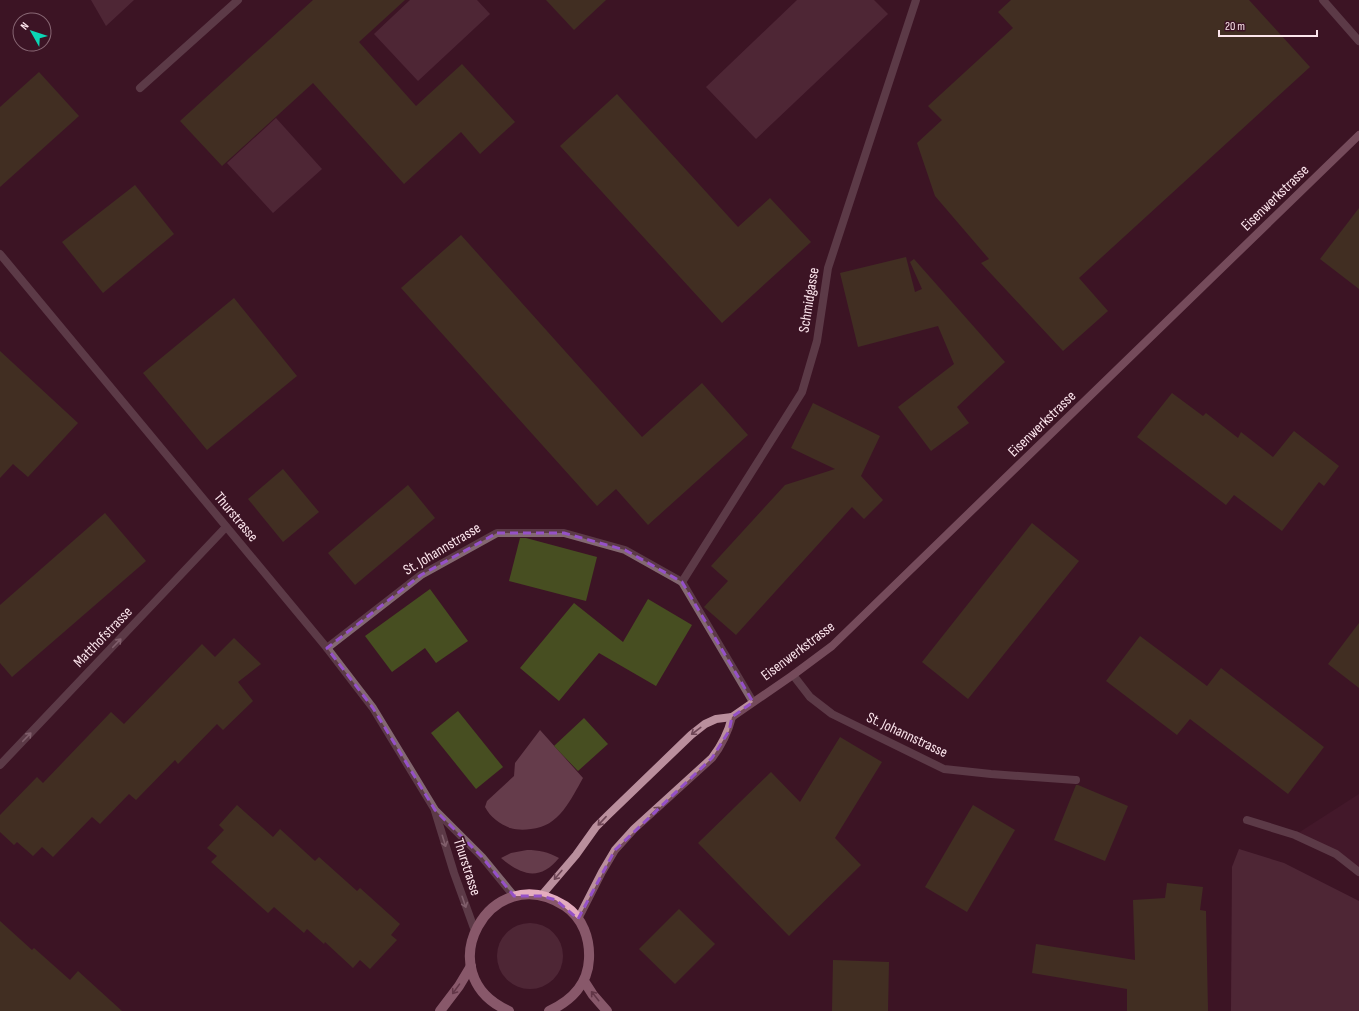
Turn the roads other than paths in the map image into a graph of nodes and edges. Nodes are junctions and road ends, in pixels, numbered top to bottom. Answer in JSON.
{"nodes":[{"id":1,"x":238,"y":0,"type":"edge"},
{"id":2,"x":916,"y":0,"type":"edge"},
{"id":3,"x":1323,"y":0,"type":"edge"},
{"id":4,"x":1359,"y":41,"type":"edge"},
{"id":5,"x":140,"y":88,"type":"dead end"},
{"id":6,"x":1359,"y":135,"type":"edge"},
{"id":7,"x":0,"y":254,"type":"edge"},
{"id":8,"x":226,"y":527,"type":"junction"},
{"id":9,"x":682,"y":582,"type":"junction"},
{"id":10,"x":327,"y":648,"type":"junction"},
{"id":11,"x":793,"y":675,"type":"junction"},
{"id":12,"x":753,"y":702,"type":"junction"},
{"id":13,"x":732,"y":717,"type":"junction"},
{"id":14,"x":0,"y":765,"type":"edge"},
{"id":15,"x":1076,"y":780,"type":"dead end"},
{"id":16,"x":435,"y":810,"type":"junction"},
{"id":17,"x":1247,"y":820,"type":"dead end"},
{"id":18,"x":1359,"y":872,"type":"edge"},
{"id":19,"x":514,"y":896,"type":"junction"},
{"id":20,"x":541,"y":896,"type":"junction"},
{"id":21,"x":578,"y":919,"type":"junction"},
{"id":22,"x":474,"y":931,"type":"junction"},
{"id":23,"x":471,"y":966,"type":"junction"},
{"id":24,"x":584,"y":981,"type":"junction"},
{"id":25,"x":440,"y":1011,"type":"edge"},
{"id":26,"x":509,"y":1011,"type":"edge"},
{"id":27,"x":550,"y":1011,"type":"edge"},
{"id":28,"x":607,"y":1011,"type":"edge"}],
"edges":[{"from":1,"to":5,"type":"street"},
{"from":2,"to":9,"type":"street","name":"Schmidgasse"},
{"from":3,"to":4,"type":"street"},
{"from":6,"to":11,"type":"main road","name":"Eisenwerkstrasse"},
{"from":7,"to":8,"type":"street","name":"Thurstrasse"},
{"from":8,"to":10,"type":"street","name":"Thurstrasse"},
{"from":14,"to":8,"type":"street","name":"Matthofstrasse","one_way":true},
{"from":9,"to":10,"type":"street","name":"St. Johannstrasse"},
{"from":9,"to":12,"type":"street"},
{"from":10,"to":16,"type":"street","name":"Thurstrasse"},
{"from":11,"to":12,"type":"main road","name":"Eisenwerkstrasse"},
{"from":11,"to":15,"type":"street","name":"St. Johannstrasse"},
{"from":12,"to":13,"type":"main road","name":"Eisenwerkstrasse"},
{"from":13,"to":20,"type":"main road","name":"Eisenwerkstrasse","one_way":true},
{"from":21,"to":13,"type":"main road","one_way":true},
{"from":16,"to":19,"type":"street","name":"Thurstrasse"},
{"from":16,"to":22,"type":"street","name":"Thurstrasse","one_way":true},
{"from":17,"to":18,"type":"street"},
{"from":19,"to":20,"type":"main road"},
{"from":19,"to":22,"type":"main road"},
{"from":20,"to":21,"type":"main road"},
{"from":21,"to":24,"type":"main road"},
{"from":22,"to":23,"type":"main road"},
{"from":23,"to":25,"type":"main road","one_way":true},
{"from":23,"to":26,"type":"main road"},
{"from":24,"to":27,"type":"main road"},
{"from":28,"to":24,"type":"main road","one_way":true}]}
